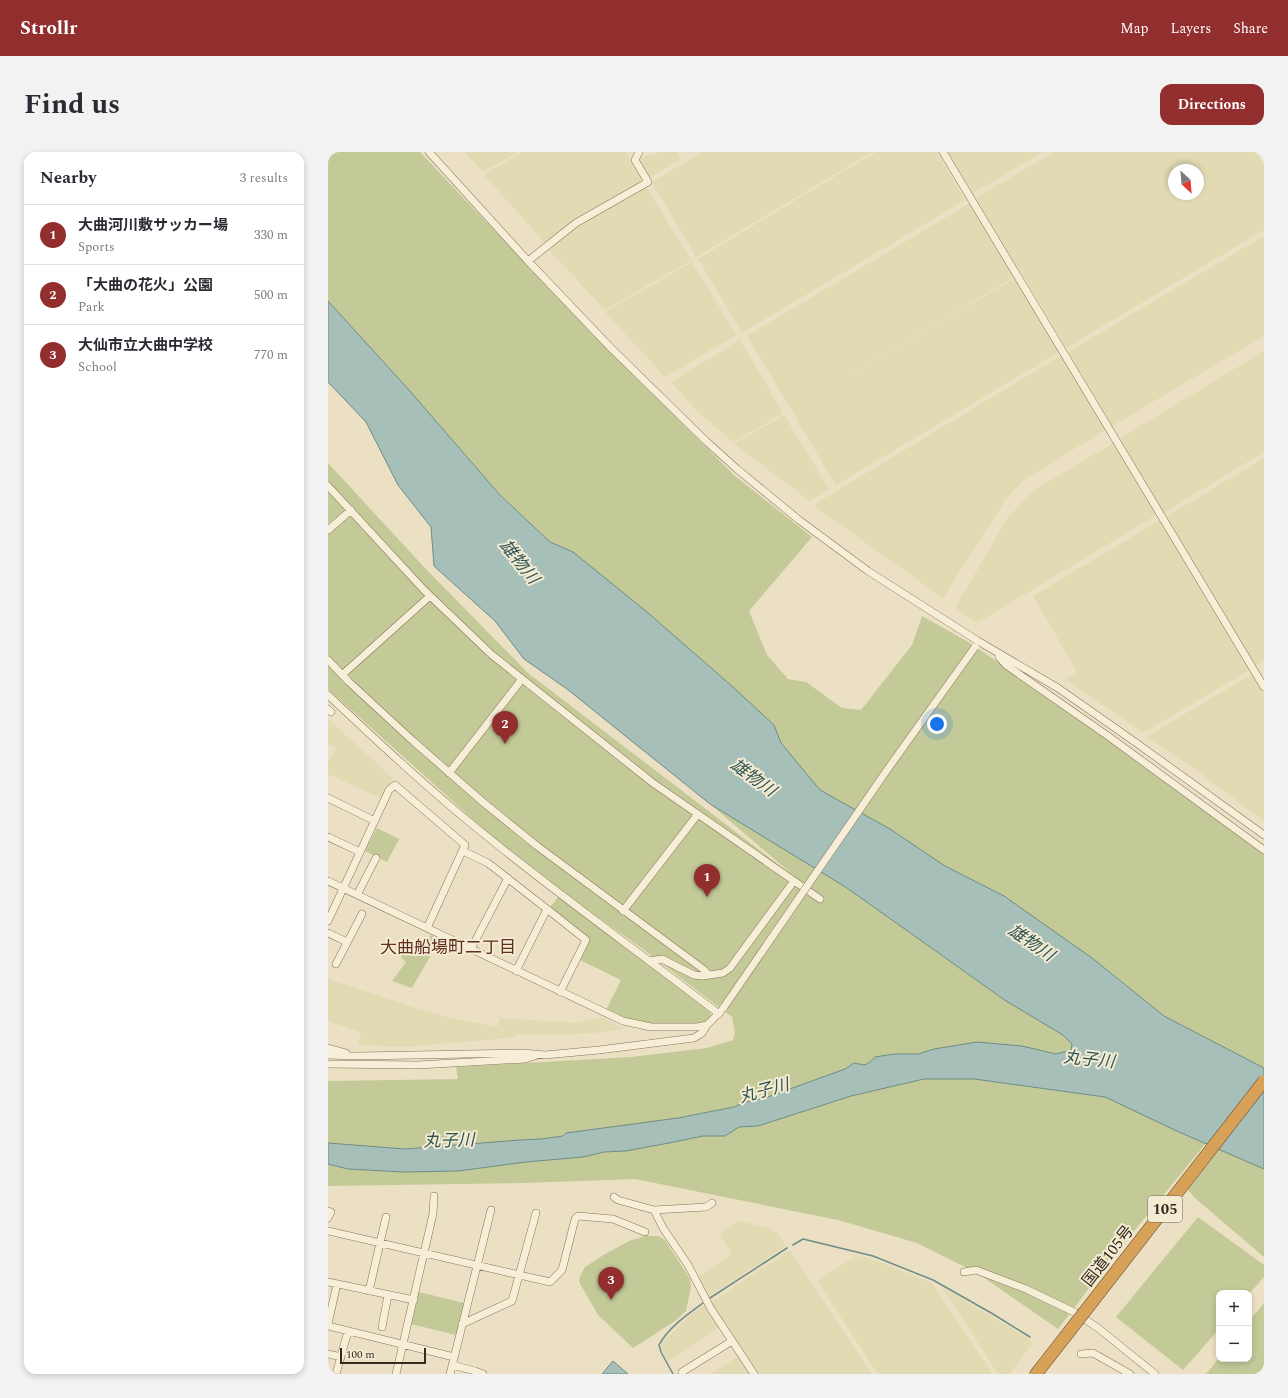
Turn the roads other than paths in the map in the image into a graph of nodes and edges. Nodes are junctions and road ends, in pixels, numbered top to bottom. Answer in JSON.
{"nodes":[{"id":1,"x":429,"y":152,"type":"edge"},
{"id":2,"x":639,"y":152,"type":"edge"},
{"id":3,"x":943,"y":152,"type":"edge"},
{"id":4,"x":528,"y":261,"type":"junction"},
{"id":5,"x":328,"y":486,"type":"edge"},
{"id":6,"x":350,"y":510,"type":"junction"},
{"id":7,"x":328,"y":530,"type":"edge"},
{"id":8,"x":430,"y":596,"type":"junction"},
{"id":9,"x":976,"y":644,"type":"junction"},
{"id":10,"x":996,"y":653,"type":"junction"},
{"id":11,"x":328,"y":660,"type":"edge"},
{"id":12,"x":342,"y":675,"type":"junction"},
{"id":13,"x":522,"y":679,"type":"junction"},
{"id":14,"x":1264,"y":687,"type":"edge"},
{"id":15,"x":328,"y":695,"type":"edge"},
{"id":16,"x":449,"y":772,"type":"junction"},
{"id":17,"x":328,"y":798,"type":"edge"},
{"id":18,"x":698,"y":814,"type":"junction"},
{"id":19,"x":375,"y":820,"type":"junction"},
{"id":20,"x":1264,"y":835,"type":"edge"},
{"id":21,"x":328,"y":837,"type":"edge"},
{"id":22,"x":1264,"y":850,"type":"edge"},
{"id":23,"x":463,"y":851,"type":"junction"},
{"id":24,"x":360,"y":852,"type":"junction"},
{"id":25,"x":376,"y":858,"type":"dead end"},
{"id":26,"x":508,"y":878,"type":"junction"},
{"id":27,"x":328,"y":881,"type":"edge"},
{"id":28,"x":794,"y":881,"type":"junction"},
{"id":29,"x":344,"y":888,"type":"junction"},
{"id":30,"x":357,"y":895,"type":"junction"},
{"id":31,"x":820,"y":899,"type":"dead end"},
{"id":32,"x":547,"y":909,"type":"junction"},
{"id":33,"x":623,"y":910,"type":"junction"},
{"id":34,"x":362,"y":914,"type":"dead end"},
{"id":35,"x":328,"y":921,"type":"edge"},
{"id":36,"x":426,"y":928,"type":"junction"},
{"id":37,"x":328,"y":933,"type":"edge"},
{"id":38,"x":347,"y":942,"type":"junction"},
{"id":39,"x":471,"y":949,"type":"junction"},
{"id":40,"x":650,"y":961,"type":"junction"},
{"id":41,"x":336,"y":964,"type":"dead end"},
{"id":42,"x":516,"y":971,"type":"junction"},
{"id":43,"x":709,"y":975,"type":"junction"},
{"id":44,"x":560,"y":992,"type":"junction"},
{"id":45,"x":719,"y":1014,"type":"junction"},
{"id":46,"x":707,"y":1025,"type":"junction"},
{"id":47,"x":328,"y":1048,"type":"edge"},
{"id":48,"x":328,"y":1055,"type":"edge"},
{"id":49,"x":537,"y":1055,"type":"junction"},
{"id":50,"x":360,"y":1056,"type":"junction"},
{"id":51,"x":328,"y":1064,"type":"edge"},
{"id":52,"x":1264,"y":1081,"type":"edge"},
{"id":53,"x":434,"y":1196,"type":"dead end"},
{"id":54,"x":614,"y":1197,"type":"dead end"},
{"id":55,"x":712,"y":1203,"type":"dead end"},
{"id":56,"x":491,"y":1210,"type":"dead end"},
{"id":57,"x":654,"y":1210,"type":"junction"},
{"id":58,"x":328,"y":1211,"type":"edge"},
{"id":59,"x":536,"y":1213,"type":"dead end"},
{"id":60,"x":386,"y":1217,"type":"dead end"},
{"id":61,"x":328,"y":1218,"type":"edge"},
{"id":62,"x":328,"y":1231,"type":"edge"},
{"id":63,"x":646,"y":1232,"type":"dead end"},
{"id":64,"x":380,"y":1243,"type":"junction"},
{"id":65,"x":424,"y":1254,"type":"junction"},
{"id":66,"x":477,"y":1266,"type":"junction"},
{"id":67,"x":964,"y":1272,"type":"dead end"},
{"id":68,"x":520,"y":1276,"type":"junction"},
{"id":69,"x":328,"y":1282,"type":"edge"},
{"id":70,"x":337,"y":1284,"type":"junction"},
{"id":71,"x":370,"y":1292,"type":"junction"},
{"id":72,"x":388,"y":1296,"type":"junction"},
{"id":73,"x":414,"y":1300,"type":"junction"},
{"id":74,"x":462,"y":1324,"type":"junction"},
{"id":75,"x":328,"y":1325,"type":"edge"},
{"id":76,"x":382,"y":1327,"type":"dead end"},
{"id":77,"x":348,"y":1331,"type":"junction"},
{"id":78,"x":732,"y":1341,"type":"junction"},
{"id":79,"x":403,"y":1345,"type":"junction"},
{"id":80,"x":328,"y":1354,"type":"edge"},
{"id":81,"x":1081,"y":1354,"type":"dead end"},
{"id":82,"x":341,"y":1357,"type":"junction"},
{"id":83,"x":454,"y":1357,"type":"junction"},
{"id":84,"x":452,"y":1365,"type":"junction"},
{"id":85,"x":682,"y":1372,"type":"dead end"},
{"id":86,"x":338,"y":1374,"type":"edge"},
{"id":87,"x":396,"y":1374,"type":"edge"},
{"id":88,"x":450,"y":1374,"type":"edge"},
{"id":89,"x":483,"y":1374,"type":"edge"},
{"id":90,"x":754,"y":1374,"type":"edge"},
{"id":91,"x":1036,"y":1374,"type":"edge"},
{"id":92,"x":1130,"y":1374,"type":"edge"},
{"id":93,"x":1155,"y":1374,"type":"edge"}],
"edges":[{"from":1,"to":4,"type":"street"},
{"from":2,"to":4,"type":"street"},
{"from":3,"to":14,"type":"street"},
{"from":4,"to":9,"type":"street"},
{"from":5,"to":6,"type":"street"},
{"from":6,"to":7,"type":"street"},
{"from":6,"to":8,"type":"street"},
{"from":8,"to":12,"type":"street"},
{"from":8,"to":13,"type":"street"},
{"from":9,"to":10,"type":"street"},
{"from":9,"to":45,"type":"street","bridge":true},
{"from":10,"to":20,"type":"street"},
{"from":10,"to":22,"type":"street"},
{"from":11,"to":12,"type":"street"},
{"from":12,"to":16,"type":"street"},
{"from":13,"to":16,"type":"street"},
{"from":13,"to":18,"type":"street"},
{"from":15,"to":40,"type":"street"},
{"from":16,"to":33,"type":"street"},
{"from":17,"to":19,"type":"street"},
{"from":18,"to":28,"type":"street"},
{"from":18,"to":33,"type":"street"},
{"from":19,"to":23,"type":"street"},
{"from":19,"to":24,"type":"street"},
{"from":21,"to":24,"type":"street"},
{"from":23,"to":26,"type":"street"},
{"from":23,"to":36,"type":"street"},
{"from":24,"to":29,"type":"street"},
{"from":25,"to":30,"type":"street"},
{"from":26,"to":32,"type":"street"},
{"from":26,"to":39,"type":"street"},
{"from":27,"to":29,"type":"street"},
{"from":28,"to":31,"type":"street"},
{"from":28,"to":43,"type":"street"},
{"from":29,"to":30,"type":"street"},
{"from":29,"to":35,"type":"street"},
{"from":30,"to":36,"type":"street"},
{"from":32,"to":42,"type":"street"},
{"from":32,"to":44,"type":"street"},
{"from":33,"to":43,"type":"street"},
{"from":34,"to":38,"type":"street"},
{"from":36,"to":39,"type":"street"},
{"from":37,"to":38,"type":"street"},
{"from":38,"to":41,"type":"street"},
{"from":39,"to":42,"type":"street"},
{"from":40,"to":43,"type":"street"},
{"from":40,"to":45,"type":"street"},
{"from":42,"to":44,"type":"street"},
{"from":44,"to":46,"type":"street"},
{"from":45,"to":46,"type":"street"},
{"from":46,"to":49,"type":"street"},
{"from":47,"to":50,"type":"street"},
{"from":48,"to":50,"type":"street"},
{"from":49,"to":50,"type":"street"},
{"from":49,"to":51,"type":"street"},
{"from":52,"to":91,"type":"highway","name":"国道105号","number":"105","bridge":true},
{"from":53,"to":65,"type":"street"},
{"from":54,"to":57,"type":"street"},
{"from":55,"to":57,"type":"street"},
{"from":56,"to":66,"type":"street"},
{"from":57,"to":78,"type":"street"},
{"from":58,"to":61,"type":"street"},
{"from":59,"to":68,"type":"street"},
{"from":60,"to":64,"type":"street"},
{"from":62,"to":64,"type":"street"},
{"from":63,"to":68,"type":"street"},
{"from":64,"to":65,"type":"street"},
{"from":64,"to":71,"type":"street"},
{"from":65,"to":66,"type":"street"},
{"from":65,"to":73,"type":"street"},
{"from":66,"to":68,"type":"street"},
{"from":66,"to":74,"type":"street"},
{"from":67,"to":93,"type":"street"},
{"from":68,"to":74,"type":"street"},
{"from":69,"to":70,"type":"street"},
{"from":70,"to":71,"type":"street"},
{"from":70,"to":75,"type":"street"},
{"from":71,"to":72,"type":"street"},
{"from":72,"to":73,"type":"street"},
{"from":72,"to":76,"type":"street"},
{"from":73,"to":79,"type":"street"},
{"from":74,"to":83,"type":"street"},
{"from":75,"to":77,"type":"street"},
{"from":77,"to":79,"type":"street"},
{"from":77,"to":82,"type":"street"},
{"from":78,"to":85,"type":"street"},
{"from":78,"to":90,"type":"street"},
{"from":79,"to":83,"type":"street"},
{"from":79,"to":87,"type":"street"},
{"from":80,"to":82,"type":"street"},
{"from":81,"to":92,"type":"street"},
{"from":82,"to":86,"type":"street"},
{"from":83,"to":84,"type":"street"},
{"from":84,"to":88,"type":"street"},
{"from":84,"to":89,"type":"street"}]}
